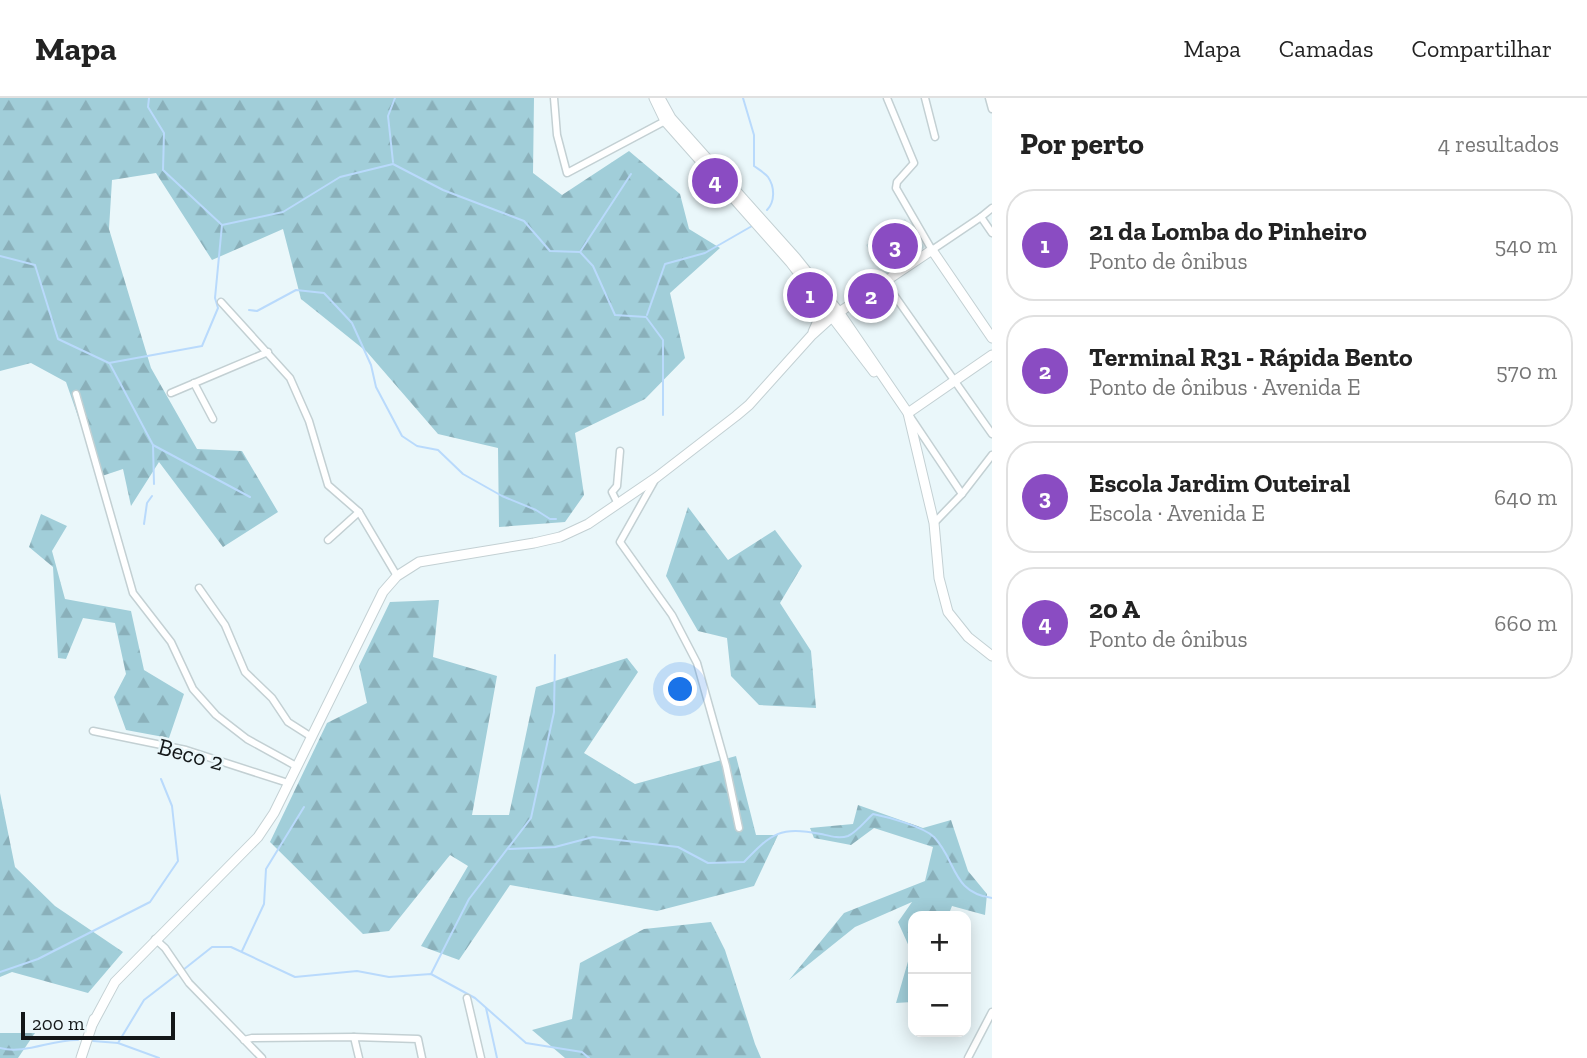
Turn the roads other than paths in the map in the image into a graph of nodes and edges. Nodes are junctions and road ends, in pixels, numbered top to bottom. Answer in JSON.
{"nodes":[{"id":1,"x":555,"y":98,"type":"edge"},
{"id":2,"x":654,"y":98,"type":"edge"},
{"id":3,"x":660,"y":98,"type":"edge"},
{"id":4,"x":887,"y":98,"type":"edge"},
{"id":5,"x":925,"y":98,"type":"edge"},
{"id":6,"x":989,"y":98,"type":"edge"},
{"id":7,"x":992,"y":109,"type":"edge"},
{"id":8,"x":665,"y":121,"type":"junction"},
{"id":9,"x":935,"y":137,"type":"dead end"},
{"id":10,"x":992,"y":208,"type":"edge"},
{"id":11,"x":981,"y":217,"type":"junction"},
{"id":12,"x":992,"y":233,"type":"edge"},
{"id":13,"x":932,"y":250,"type":"junction"},
{"id":14,"x":885,"y":282,"type":"junction"},
{"id":15,"x":221,"y":302,"type":"dead end"},
{"id":16,"x":825,"y":305,"type":"junction"},
{"id":17,"x":836,"y":314,"type":"junction"},
{"id":18,"x":811,"y":336,"type":"junction"},
{"id":19,"x":992,"y":338,"type":"edge"},
{"id":20,"x":268,"y":352,"type":"junction"},
{"id":21,"x":992,"y":355,"type":"edge"},
{"id":22,"x":954,"y":381,"type":"junction"},
{"id":23,"x":194,"y":383,"type":"junction"},
{"id":24,"x":170,"y":393,"type":"dead end"},
{"id":25,"x":76,"y":394,"type":"dead end"},
{"id":26,"x":908,"y":413,"type":"junction"},
{"id":27,"x":213,"y":419,"type":"dead end"},
{"id":28,"x":992,"y":434,"type":"edge"},
{"id":29,"x":620,"y":451,"type":"dead end"},
{"id":30,"x":992,"y":455,"type":"edge"},
{"id":31,"x":657,"y":477,"type":"junction"},
{"id":32,"x":962,"y":494,"type":"junction"},
{"id":33,"x":618,"y":504,"type":"junction"},
{"id":34,"x":359,"y":512,"type":"junction"},
{"id":35,"x":934,"y":523,"type":"junction"},
{"id":36,"x":328,"y":540,"type":"dead end"},
{"id":37,"x":397,"y":576,"type":"junction"},
{"id":38,"x":199,"y":588,"type":"dead end"},
{"id":39,"x":992,"y":656,"type":"edge"},
{"id":40,"x":93,"y":731,"type":"dead end"},
{"id":41,"x":310,"y":736,"type":"junction"},
{"id":42,"x":296,"y":766,"type":"junction"},
{"id":43,"x":288,"y":783,"type":"junction"},
{"id":44,"x":739,"y":828,"type":"dead end"},
{"id":45,"x":155,"y":939,"type":"junction"},
{"id":46,"x":467,"y":998,"type":"dead end"},
{"id":47,"x":992,"y":1012,"type":"edge"},
{"id":48,"x":354,"y":1037,"type":"junction"},
{"id":49,"x":244,"y":1040,"type":"junction"},
{"id":50,"x":81,"y":1058,"type":"edge"},
{"id":51,"x":262,"y":1058,"type":"edge"},
{"id":52,"x":359,"y":1058,"type":"edge"},
{"id":53,"x":422,"y":1058,"type":"edge"},
{"id":54,"x":481,"y":1058,"type":"edge"},
{"id":55,"x":968,"y":1058,"type":"edge"}],
"edges":[{"from":1,"to":8,"type":"street"},
{"from":2,"to":8,"type":"main road"},
{"from":3,"to":17,"type":"main road"},
{"from":4,"to":13,"type":"street"},
{"from":5,"to":9,"type":"street"},
{"from":6,"to":7,"type":"street"},
{"from":8,"to":16,"type":"main road"},
{"from":10,"to":11,"type":"street"},
{"from":11,"to":12,"type":"street"},
{"from":11,"to":13,"type":"street"},
{"from":13,"to":14,"type":"main road"},
{"from":13,"to":19,"type":"main road"},
{"from":14,"to":17,"type":"main road"},
{"from":14,"to":22,"type":"street"},
{"from":15,"to":20,"type":"street"},
{"from":16,"to":17,"type":"main road"},
{"from":16,"to":18,"type":"main road"},
{"from":17,"to":18,"type":"main road"},
{"from":17,"to":26,"type":"main road"},
{"from":18,"to":31,"type":"main road"},
{"from":20,"to":23,"type":"street"},
{"from":20,"to":34,"type":"street"},
{"from":21,"to":22,"type":"main road"},
{"from":22,"to":26,"type":"main road"},
{"from":22,"to":28,"type":"street"},
{"from":23,"to":24,"type":"street"},
{"from":23,"to":27,"type":"street"},
{"from":25,"to":42,"type":"street"},
{"from":26,"to":32,"type":"street"},
{"from":26,"to":35,"type":"main road"},
{"from":29,"to":33,"type":"street"},
{"from":30,"to":32,"type":"street"},
{"from":31,"to":33,"type":"main road"},
{"from":31,"to":44,"type":"street"},
{"from":32,"to":35,"type":"street"},
{"from":33,"to":37,"type":"main road"},
{"from":34,"to":36,"type":"street"},
{"from":34,"to":37,"type":"street"},
{"from":35,"to":39,"type":"main road"},
{"from":37,"to":41,"type":"main road"},
{"from":38,"to":41,"type":"street"},
{"from":40,"to":43,"type":"street","name":"Beco 2"},
{"from":41,"to":42,"type":"main road"},
{"from":42,"to":43,"type":"main road"},
{"from":43,"to":45,"type":"main road"},
{"from":45,"to":49,"type":"street"},
{"from":45,"to":50,"type":"main road"},
{"from":46,"to":54,"type":"street"},
{"from":47,"to":55,"type":"street"},
{"from":48,"to":49,"type":"street"},
{"from":48,"to":52,"type":"street"},
{"from":48,"to":53,"type":"street"},
{"from":49,"to":51,"type":"street"}]}
